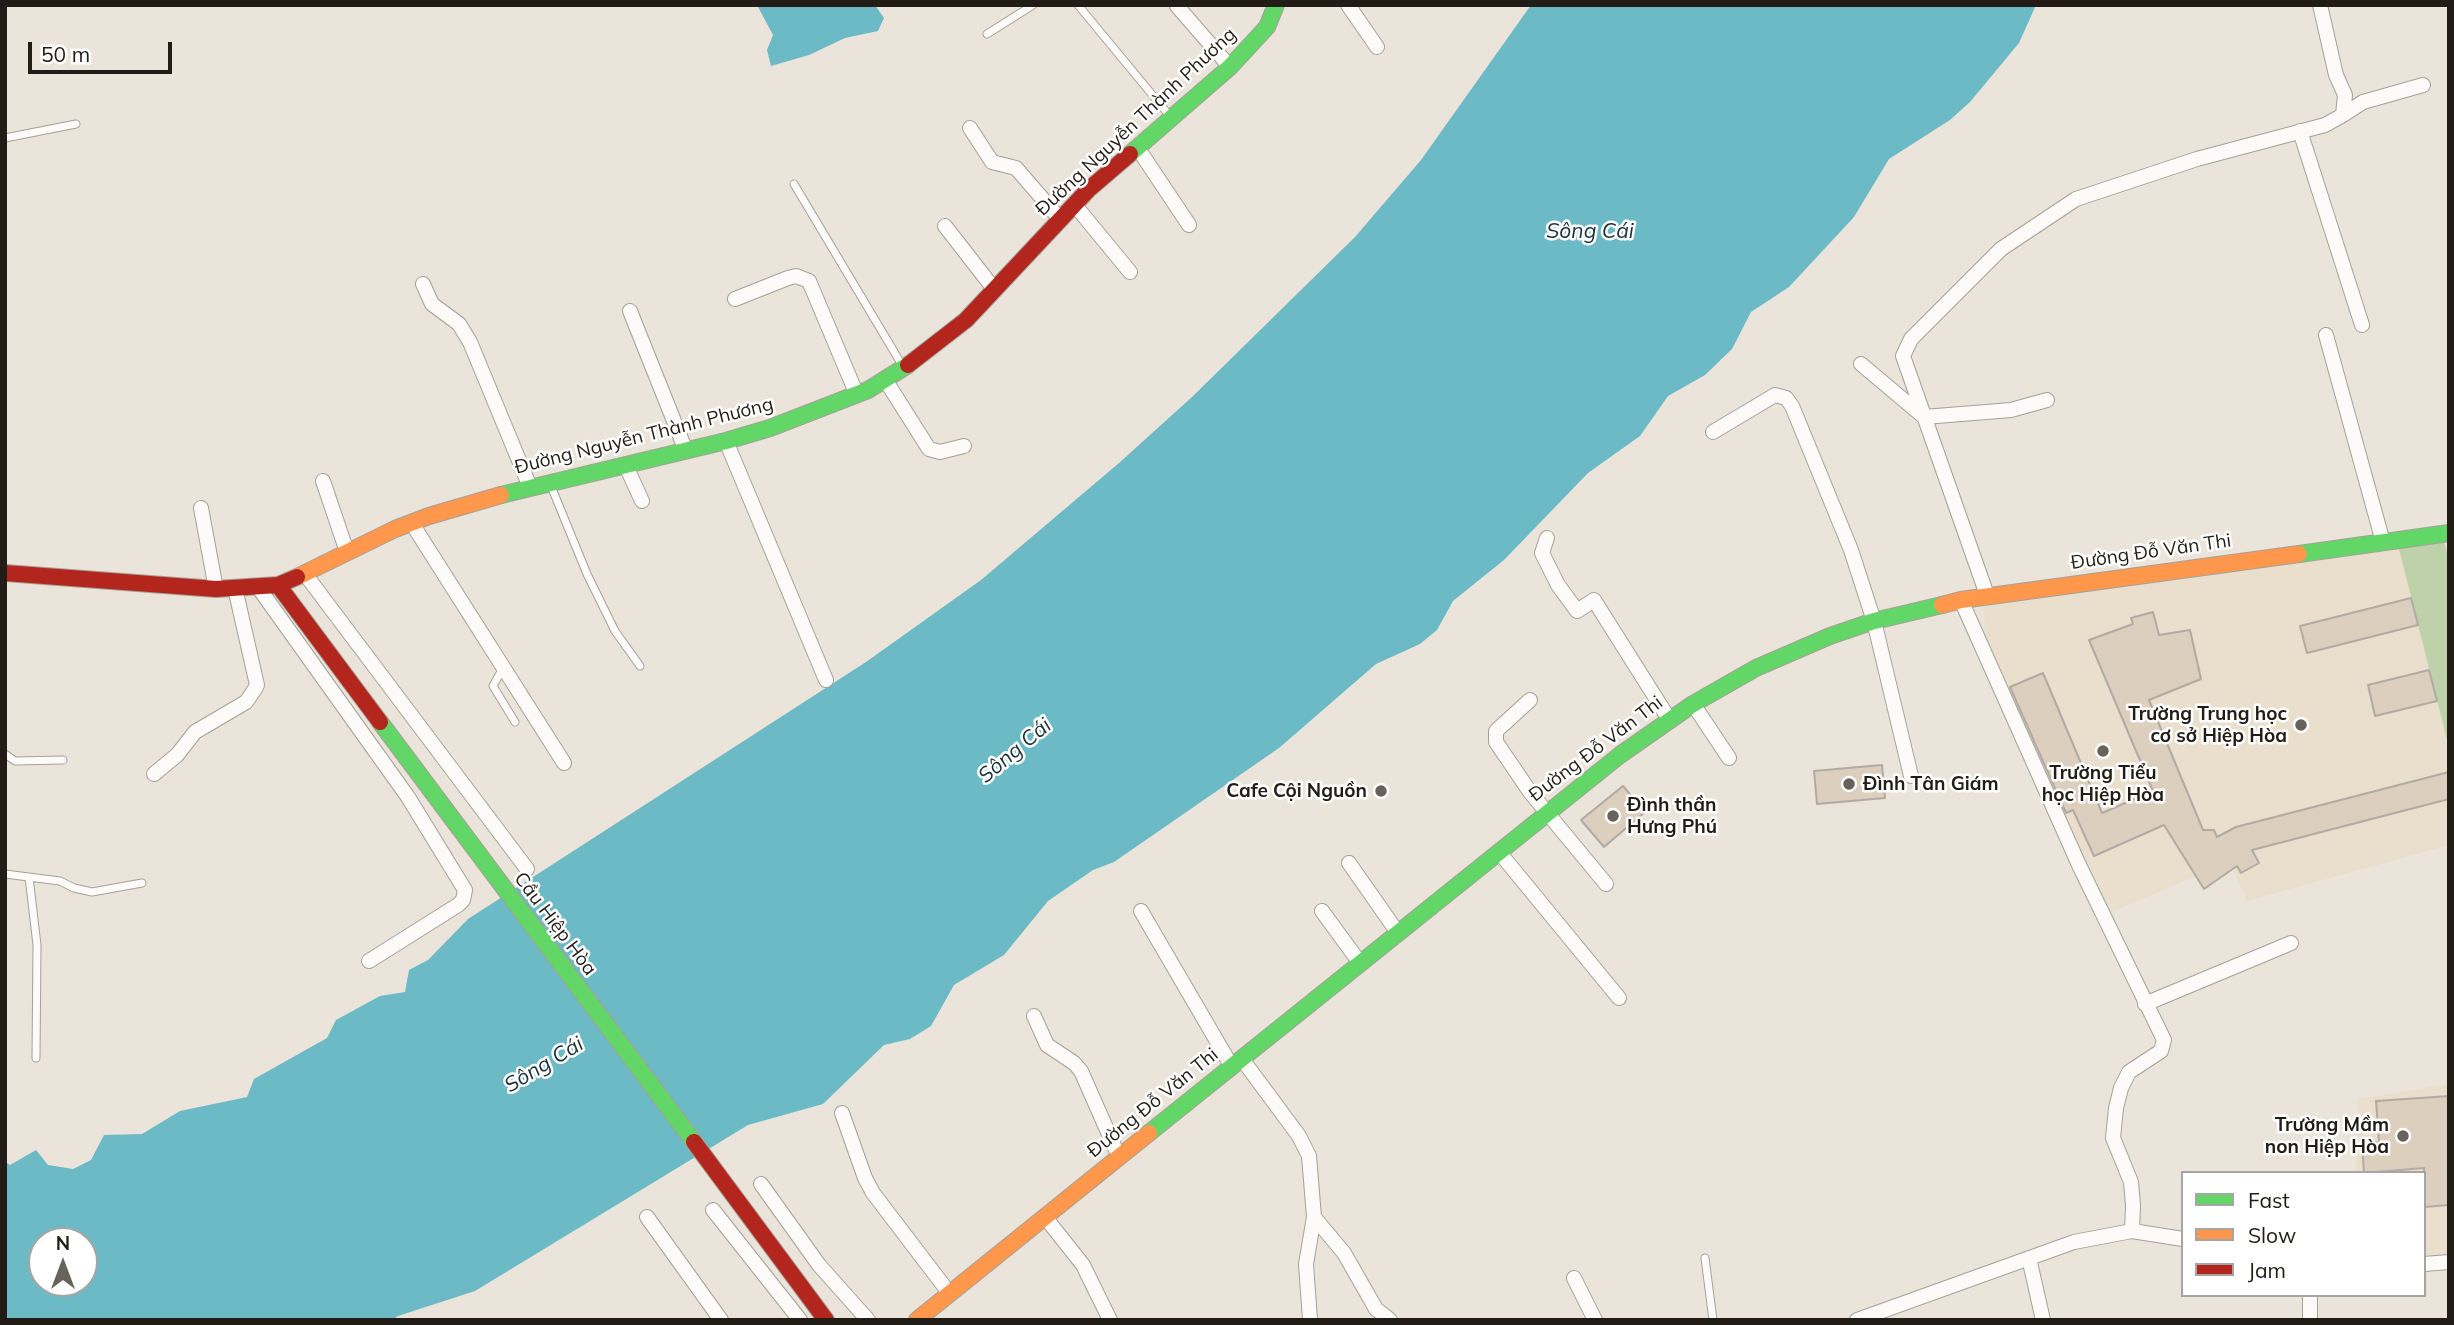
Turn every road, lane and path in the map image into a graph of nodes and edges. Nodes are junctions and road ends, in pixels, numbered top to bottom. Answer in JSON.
{"nodes":[{"id":1,"x":1033,"y":5,"type":"edge"},
{"id":2,"x":1078,"y":5,"type":"edge"},
{"id":3,"x":1276,"y":5,"type":"edge"},
{"id":4,"x":1348,"y":5,"type":"edge"},
{"id":5,"x":2320,"y":5,"type":"edge"},
{"id":6,"x":1177,"y":6,"type":"edge"},
{"id":7,"x":987,"y":34,"type":"dead end"},
{"id":8,"x":1377,"y":47,"type":"dead end"},
{"id":9,"x":1230,"y":67,"type":"junction"},
{"id":10,"x":2423,"y":85,"type":"dead end"},
{"id":11,"x":2343,"y":115,"type":"junction"},
{"id":12,"x":1171,"y":118,"type":"junction"},
{"id":13,"x":76,"y":124,"type":"dead end"},
{"id":14,"x":970,"y":128,"type":"dead end"},
{"id":15,"x":2300,"y":131,"type":"junction"},
{"id":16,"x":5,"y":138,"type":"edge"},
{"id":17,"x":1137,"y":147,"type":"junction"},
{"id":18,"x":794,"y":184,"type":"dead end"},
{"id":19,"x":1074,"y":204,"type":"junction"},
{"id":20,"x":1060,"y":219,"type":"junction"},
{"id":21,"x":1189,"y":225,"type":"dead end"},
{"id":22,"x":945,"y":226,"type":"dead end"},
{"id":23,"x":1130,"y":272,"type":"dead end"},
{"id":24,"x":423,"y":284,"type":"dead end"},
{"id":25,"x":994,"y":289,"type":"junction"},
{"id":26,"x":735,"y":299,"type":"dead end"},
{"id":27,"x":629,"y":311,"type":"dead end"},
{"id":28,"x":2362,"y":325,"type":"dead end"},
{"id":29,"x":2326,"y":335,"type":"dead end"},
{"id":30,"x":1861,"y":364,"type":"dead end"},
{"id":31,"x":904,"y":369,"type":"junction"},
{"id":32,"x":886,"y":381,"type":"junction"},
{"id":33,"x":857,"y":395,"type":"junction"},
{"id":34,"x":2047,"y":400,"type":"dead end"},
{"id":35,"x":1924,"y":417,"type":"junction"},
{"id":36,"x":1713,"y":432,"type":"dead end"},
{"id":37,"x":726,"y":441,"type":"junction"},
{"id":38,"x":964,"y":446,"type":"dead end"},
{"id":39,"x":686,"y":451,"type":"junction"},
{"id":40,"x":626,"y":466,"type":"junction"},
{"id":41,"x":323,"y":481,"type":"dead end"},
{"id":42,"x":550,"y":482,"type":"junction"},
{"id":43,"x":530,"y":486,"type":"junction"},
{"id":44,"x":642,"y":501,"type":"dead end"},
{"id":45,"x":201,"y":508,"type":"dead end"},
{"id":46,"x":411,"y":522,"type":"junction"},
{"id":47,"x":2449,"y":533,"type":"edge"},
{"id":48,"x":1547,"y":538,"type":"dead end"},
{"id":49,"x":2383,"y":542,"type":"junction"},
{"id":50,"x":347,"y":552,"type":"junction"},
{"id":51,"x":5,"y":573,"type":"edge"},
{"id":52,"x":305,"y":574,"type":"junction"},
{"id":53,"x":278,"y":585,"type":"junction"},
{"id":54,"x":258,"y":587,"type":"junction"},
{"id":55,"x":235,"y":588,"type":"junction"},
{"id":56,"x":216,"y":589,"type":"junction"},
{"id":57,"x":1987,"y":595,"type":"junction"},
{"id":58,"x":1961,"y":600,"type":"junction"},
{"id":59,"x":1874,"y":621,"type":"junction"},
{"id":60,"x":640,"y":666,"type":"dead end"},
{"id":61,"x":503,"y":667,"type":"junction"},
{"id":62,"x":826,"y":680,"type":"dead end"},
{"id":63,"x":1530,"y":701,"type":"dead end"},
{"id":64,"x":1693,"y":704,"type":"junction"},
{"id":65,"x":1669,"y":719,"type":"junction"},
{"id":66,"x":515,"y":722,"type":"dead end"},
{"id":67,"x":5,"y":754,"type":"edge"},
{"id":68,"x":1728,"y":758,"type":"dead end"},
{"id":69,"x":63,"y":760,"type":"dead end"},
{"id":70,"x":565,"y":763,"type":"dead end"},
{"id":71,"x":153,"y":774,"type":"dead end"},
{"id":72,"x":1911,"y":776,"type":"dead end"},
{"id":73,"x":1548,"y":812,"type":"junction"},
{"id":74,"x":1499,"y":852,"type":"junction"},
{"id":75,"x":1349,"y":863,"type":"dead end"},
{"id":76,"x":527,"y":869,"type":"dead end"},
{"id":77,"x":5,"y":874,"type":"edge"},
{"id":78,"x":29,"y":877,"type":"junction"},
{"id":79,"x":142,"y":883,"type":"dead end"},
{"id":80,"x":1606,"y":884,"type":"dead end"},
{"id":81,"x":1141,"y":911,"type":"dead end"},
{"id":82,"x":1322,"y":911,"type":"dead end"},
{"id":83,"x":1398,"y":933,"type":"junction"},
{"id":84,"x":2291,"y":943,"type":"dead end"},
{"id":85,"x":369,"y":961,"type":"dead end"},
{"id":86,"x":1360,"y":963,"type":"junction"},
{"id":87,"x":1619,"y":998,"type":"dead end"},
{"id":88,"x":2144,"y":1004,"type":"junction"},
{"id":89,"x":1034,"y":1016,"type":"dead end"},
{"id":90,"x":36,"y":1058,"type":"dead end"},
{"id":91,"x":1237,"y":1063,"type":"junction"},
{"id":92,"x":842,"y":1113,"type":"dead end"},
{"id":93,"x":1119,"y":1157,"type":"junction"},
{"id":94,"x":761,"y":1184,"type":"dead end"},
{"id":95,"x":713,"y":1210,"type":"dead end"},
{"id":96,"x":647,"y":1217,"type":"dead end"},
{"id":97,"x":1045,"y":1217,"type":"junction"},
{"id":98,"x":1314,"y":1217,"type":"junction"},
{"id":99,"x":2132,"y":1231,"type":"junction"},
{"id":100,"x":2181,"y":1239,"type":"edge"},
{"id":101,"x":1705,"y":1258,"type":"dead end"},
{"id":102,"x":2029,"y":1258,"type":"junction"},
{"id":103,"x":2449,"y":1262,"type":"edge"},
{"id":104,"x":2426,"y":1264,"type":"edge"},
{"id":105,"x":1574,"y":1278,"type":"dead end"},
{"id":106,"x":950,"y":1294,"type":"junction"},
{"id":107,"x":2310,"y":1297,"type":"edge"},
{"id":108,"x":1865,"y":1318,"type":"edge"},
{"id":109,"x":721,"y":1320,"type":"edge"},
{"id":110,"x":800,"y":1320,"type":"edge"},
{"id":111,"x":826,"y":1320,"type":"edge"},
{"id":112,"x":868,"y":1320,"type":"edge"},
{"id":113,"x":917,"y":1320,"type":"edge"},
{"id":114,"x":1110,"y":1320,"type":"edge"},
{"id":115,"x":1310,"y":1320,"type":"edge"},
{"id":116,"x":1390,"y":1320,"type":"edge"},
{"id":117,"x":1595,"y":1320,"type":"edge"},
{"id":118,"x":1713,"y":1320,"type":"edge"},
{"id":119,"x":2043,"y":1320,"type":"edge"},
{"id":120,"x":2311,"y":1320,"type":"edge"}],
"edges":[{"from":1,"to":7,"type":"lane"},
{"from":2,"to":12,"type":"lane"},
{"from":3,"to":9,"type":"main road","name":"Đường Nguyễn Thành Phương"},
{"from":4,"to":8,"type":"street"},
{"from":5,"to":11,"type":"street"},
{"from":6,"to":9,"type":"street"},
{"from":9,"to":12,"type":"main road","name":"Đường Nguyễn Thành Phương"},
{"from":10,"to":11,"type":"street"},
{"from":11,"to":15,"type":"street"},
{"from":12,"to":17,"type":"main road","name":"Đường Nguyễn Thành Phương"},
{"from":13,"to":16,"type":"lane"},
{"from":14,"to":20,"type":"street"},
{"from":15,"to":28,"type":"street"},
{"from":15,"to":35,"type":"street"},
{"from":17,"to":19,"type":"main road","name":"Đường Nguyễn Thành Phương"},
{"from":17,"to":21,"type":"street"},
{"from":18,"to":31,"type":"lane"},
{"from":19,"to":20,"type":"main road","name":"Đường Nguyễn Thành Phương"},
{"from":19,"to":23,"type":"street"},
{"from":20,"to":25,"type":"main road","name":"Đường Nguyễn Thành Phương"},
{"from":22,"to":25,"type":"street"},
{"from":24,"to":43,"type":"street"},
{"from":25,"to":31,"type":"main road","name":"Đường Nguyễn Thành Phương"},
{"from":26,"to":33,"type":"street"},
{"from":27,"to":39,"type":"street"},
{"from":29,"to":49,"type":"street"},
{"from":30,"to":35,"type":"street"},
{"from":31,"to":32,"type":"main road","name":"Đường Nguyễn Thành Phương"},
{"from":32,"to":33,"type":"main road","name":"Đường Nguyễn Thành Phương"},
{"from":32,"to":38,"type":"street"},
{"from":33,"to":37,"type":"main road","name":"Đường Nguyễn Thành Phương"},
{"from":34,"to":35,"type":"street"},
{"from":35,"to":57,"type":"street"},
{"from":36,"to":59,"type":"street"},
{"from":37,"to":39,"type":"main road","name":"Đường Nguyễn Thành Phương"},
{"from":37,"to":62,"type":"street"},
{"from":39,"to":40,"type":"main road","name":"Đường Nguyễn Thành Phương"},
{"from":40,"to":42,"type":"main road","name":"Đường Nguyễn Thành Phương"},
{"from":40,"to":44,"type":"street"},
{"from":41,"to":50,"type":"street"},
{"from":42,"to":43,"type":"main road","name":"Đường Nguyễn Thành Phương"},
{"from":42,"to":60,"type":"lane"},
{"from":43,"to":46,"type":"main road","name":"Đường Nguyễn Thành Phương"},
{"from":45,"to":56,"type":"street"},
{"from":46,"to":50,"type":"main road","name":"Đường Nguyễn Thành Phương"},
{"from":46,"to":61,"type":"street"},
{"from":47,"to":49,"type":"main road","name":"Đường Đỗ Văn Thi"},
{"from":48,"to":65,"type":"street"},
{"from":49,"to":57,"type":"main road","name":"Đường Đỗ Văn Thi"},
{"from":50,"to":52,"type":"main road","name":"Đường Nguyễn Thành Phương"},
{"from":51,"to":56,"type":"main road","name":"Đường Nguyễn Thành Phương"},
{"from":52,"to":53,"type":"main road","name":"Đường Nguyễn Thành Phương"},
{"from":52,"to":76,"type":"street"},
{"from":53,"to":54,"type":"main road","name":"Đường Nguyễn Thành Phương"},
{"from":53,"to":111,"type":"main road","name":"Cầu Hiệp Hòa"},
{"from":54,"to":55,"type":"main road","name":"Đường Nguyễn Thành Phương"},
{"from":54,"to":85,"type":"street"},
{"from":55,"to":56,"type":"main road","name":"Đường Nguyễn Thành Phương"},
{"from":55,"to":71,"type":"street"},
{"from":57,"to":58,"type":"main road","name":"Đường Đỗ Văn Thi"},
{"from":58,"to":59,"type":"main road","name":"Đường Đỗ Văn Thi"},
{"from":58,"to":88,"type":"street"},
{"from":59,"to":64,"type":"main road","name":"Đường Đỗ Văn Thi"},
{"from":59,"to":72,"type":"street"},
{"from":61,"to":66,"type":"lane"},
{"from":61,"to":70,"type":"street"},
{"from":63,"to":73,"type":"street"},
{"from":64,"to":65,"type":"main road","name":"Đường Đỗ Văn Thi"},
{"from":64,"to":68,"type":"street"},
{"from":65,"to":73,"type":"main road","name":"Đường Đỗ Văn Thi"},
{"from":67,"to":69,"type":"lane"},
{"from":73,"to":74,"type":"main road","name":"Đường Đỗ Văn Thi"},
{"from":73,"to":80,"type":"street"},
{"from":74,"to":83,"type":"main road","name":"Đường Đỗ Văn Thi"},
{"from":74,"to":87,"type":"street"},
{"from":75,"to":83,"type":"street"},
{"from":77,"to":78,"type":"lane"},
{"from":78,"to":79,"type":"lane"},
{"from":78,"to":90,"type":"lane"},
{"from":81,"to":91,"type":"street"},
{"from":82,"to":86,"type":"street"},
{"from":83,"to":86,"type":"main road","name":"Đường Đỗ Văn Thi"},
{"from":84,"to":88,"type":"street"},
{"from":86,"to":91,"type":"main road","name":"Đường Đỗ Văn Thi"},
{"from":88,"to":99,"type":"street"},
{"from":89,"to":93,"type":"street"},
{"from":91,"to":93,"type":"main road","name":"Đường Đỗ Văn Thi"},
{"from":91,"to":98,"type":"street"},
{"from":92,"to":106,"type":"street"},
{"from":93,"to":97,"type":"main road","name":"Đường Đỗ Văn Thi"},
{"from":94,"to":112,"type":"street"},
{"from":95,"to":110,"type":"street"},
{"from":96,"to":109,"type":"street"},
{"from":97,"to":106,"type":"main road","name":"Đường Đỗ Văn Thi"},
{"from":97,"to":114,"type":"street"},
{"from":98,"to":115,"type":"street"},
{"from":98,"to":116,"type":"street"},
{"from":99,"to":100,"type":"street"},
{"from":99,"to":102,"type":"street"},
{"from":101,"to":118,"type":"lane"},
{"from":102,"to":108,"type":"street"},
{"from":102,"to":119,"type":"street"},
{"from":103,"to":104,"type":"street"},
{"from":105,"to":117,"type":"street"},
{"from":106,"to":113,"type":"main road","name":"Đường Đỗ Văn Thi"},
{"from":107,"to":120,"type":"street"}]}
